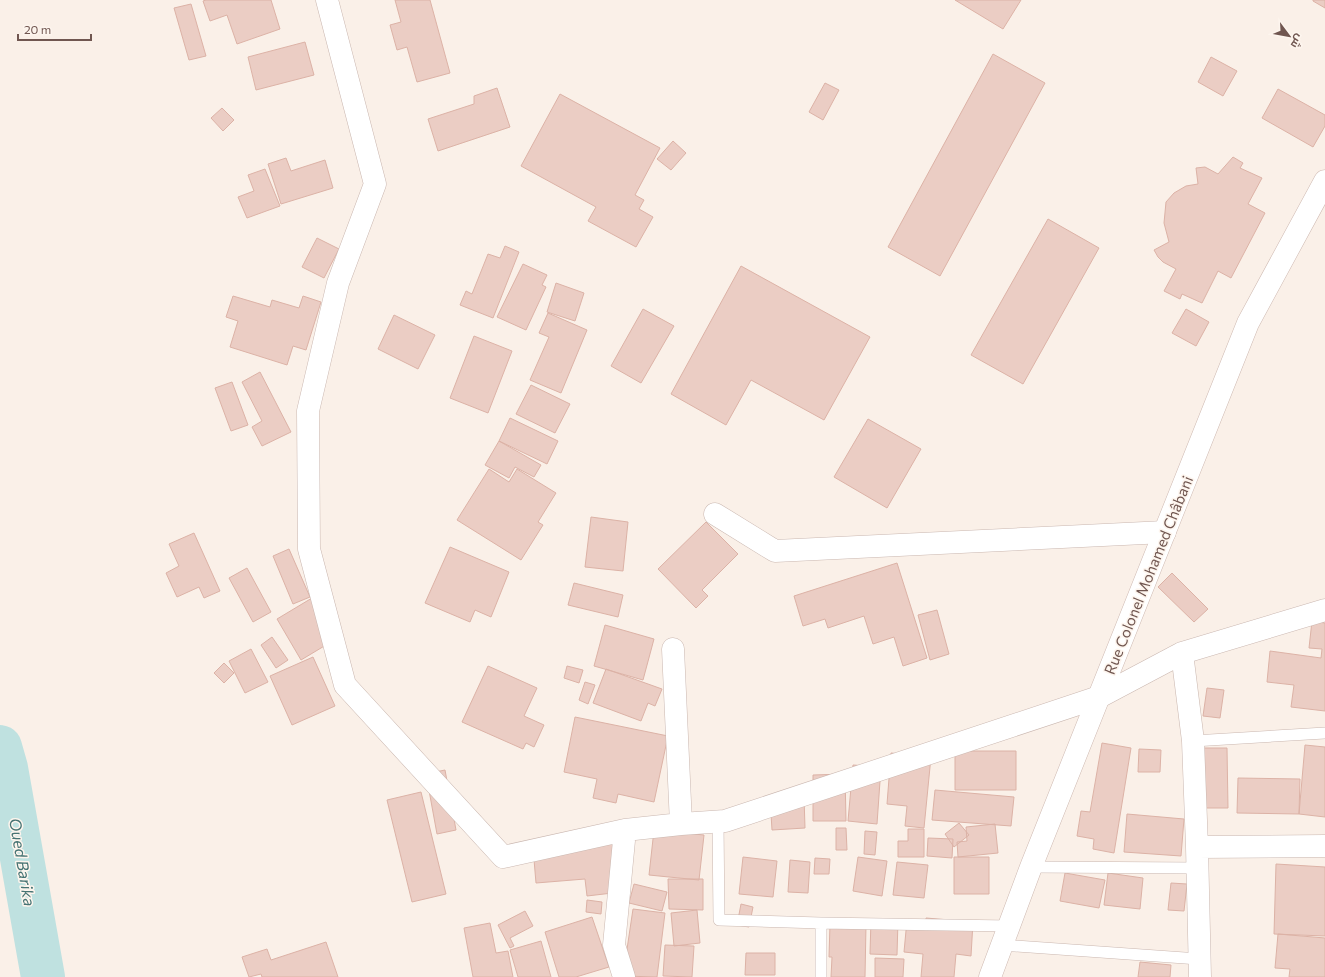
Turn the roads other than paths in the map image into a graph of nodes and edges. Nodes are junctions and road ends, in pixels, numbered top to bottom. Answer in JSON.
{"nodes":[{"id":1,"x":327,"y":0,"type":"edge"},
{"id":2,"x":1325,"y":181,"type":"edge"},
{"id":3,"x":715,"y":514,"type":"dead end"},
{"id":4,"x":1165,"y":532,"type":"junction"},
{"id":5,"x":1325,"y":610,"type":"edge"},
{"id":6,"x":673,"y":649,"type":"dead end"},
{"id":7,"x":1182,"y":653,"type":"junction"},
{"id":8,"x":1099,"y":697,"type":"junction"},
{"id":9,"x":1325,"y":733,"type":"edge"},
{"id":10,"x":1193,"y":741,"type":"junction"},
{"id":11,"x":718,"y":822,"type":"junction"},
{"id":12,"x":681,"y":824,"type":"junction"},
{"id":13,"x":625,"y":830,"type":"junction"},
{"id":14,"x":1325,"y":846,"type":"edge"},
{"id":15,"x":1197,"y":847,"type":"junction"},
{"id":16,"x":1031,"y":868,"type":"junction"},
{"id":17,"x":1198,"y":868,"type":"junction"},
{"id":18,"x":821,"y":923,"type":"junction"},
{"id":19,"x":1005,"y":935,"type":"junction"},
{"id":20,"x":1199,"y":968,"type":"edge"},
{"id":21,"x":624,"y":977,"type":"edge"},
{"id":22,"x":821,"y":977,"type":"edge"},
{"id":23,"x":990,"y":977,"type":"edge"}],
"edges":[{"from":1,"to":13,"type":"street"},
{"from":2,"to":4,"type":"street","name":"Rue Colonel Mohamed Châbani"},
{"from":3,"to":4,"type":"street"},
{"from":4,"to":8,"type":"street","name":"Rue Colonel Mohamed Châbani"},
{"from":5,"to":7,"type":"street"},
{"from":6,"to":12,"type":"street"},
{"from":7,"to":8,"type":"street"},
{"from":7,"to":10,"type":"street"},
{"from":8,"to":11,"type":"street"},
{"from":8,"to":16,"type":"street","name":"Rue Colonel Mohamed Châbani"},
{"from":9,"to":10,"type":"lane"},
{"from":10,"to":15,"type":"street"},
{"from":11,"to":12,"type":"street"},
{"from":11,"to":18,"type":"lane"},
{"from":12,"to":13,"type":"street"},
{"from":13,"to":21,"type":"street"},
{"from":14,"to":15,"type":"street"},
{"from":15,"to":17,"type":"street"},
{"from":16,"to":17,"type":"lane"},
{"from":16,"to":19,"type":"street","name":"Rue Colonel Mohamed Châbani"},
{"from":17,"to":20,"type":"street"},
{"from":18,"to":19,"type":"lane"},
{"from":18,"to":22,"type":"lane"},
{"from":19,"to":20,"type":"lane"},
{"from":19,"to":23,"type":"street","name":"Rue Colonel Mohamed Châbani"}]}
